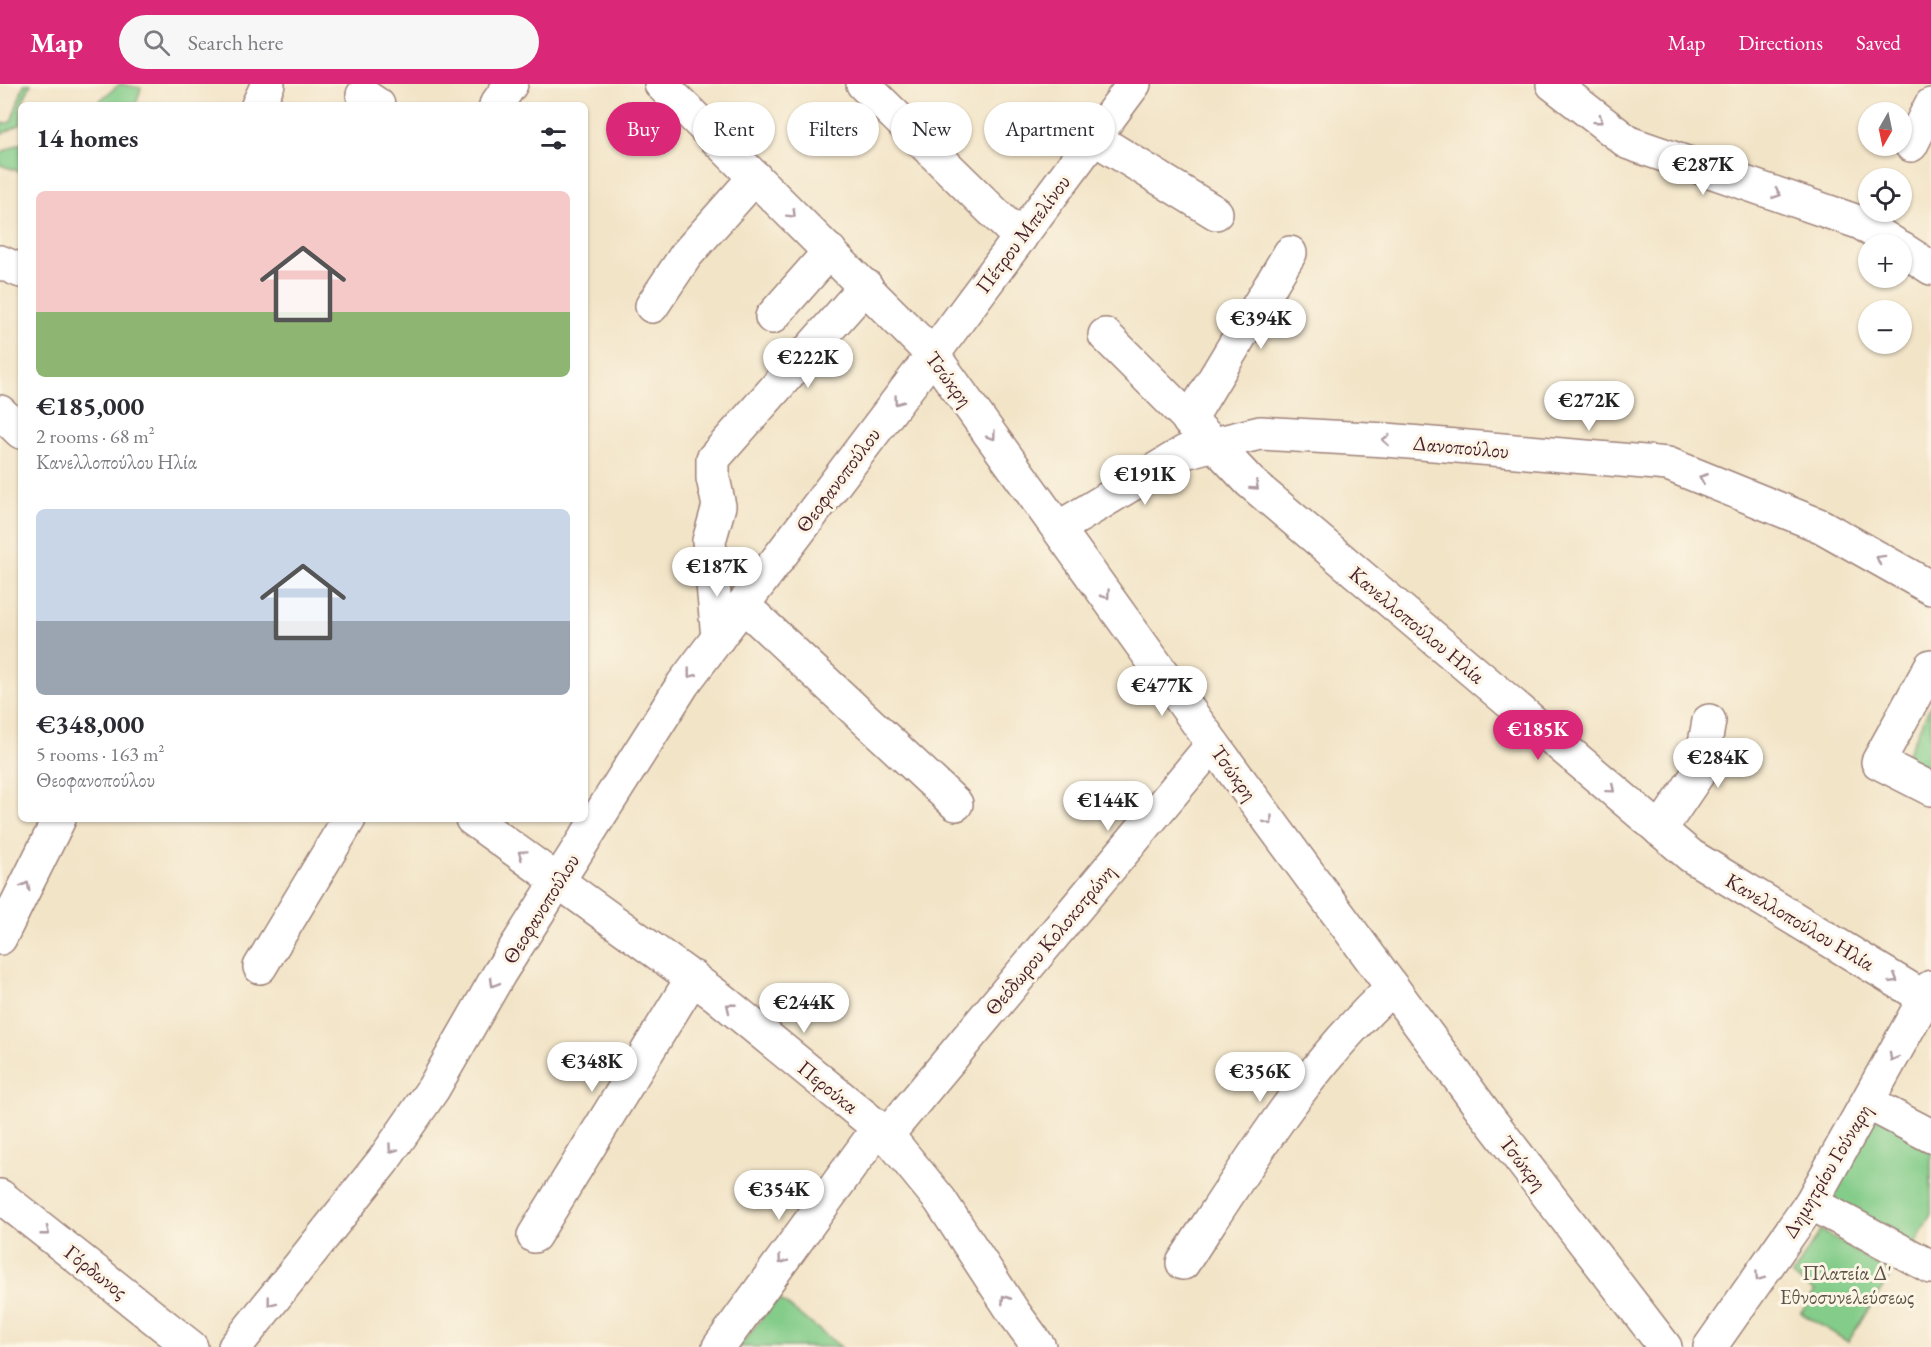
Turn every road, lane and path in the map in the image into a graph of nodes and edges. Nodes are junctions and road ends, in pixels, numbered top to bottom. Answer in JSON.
{"nodes":[{"id":1,"x":268,"y":84,"type":"edge"},
{"id":2,"x":661,"y":84,"type":"edge"},
{"id":3,"x":863,"y":84,"type":"edge"},
{"id":4,"x":1134,"y":84,"type":"edge"},
{"id":5,"x":1552,"y":84,"type":"edge"},
{"id":6,"x":259,"y":102,"type":"edge"},
{"id":7,"x":1931,"y":105,"type":"edge"},
{"id":8,"x":1115,"y":110,"type":"edge"},
{"id":9,"x":1912,"y":143,"type":"edge"},
{"id":10,"x":1115,"y":151,"type":"edge"},
{"id":11,"x":1081,"y":156,"type":"edge"},
{"id":12,"x":755,"y":177,"type":"junction"},
{"id":13,"x":1216,"y":213,"type":"dead end"},
{"id":14,"x":1878,"y":234,"type":"edge"},
{"id":15,"x":1020,"y":238,"type":"junction"},
{"id":16,"x":830,"y":251,"type":"junction"},
{"id":17,"x":1290,"y":253,"type":"dead end"},
{"id":18,"x":1912,"y":256,"type":"edge"},
{"id":19,"x":0,"y":262,"type":"edge"},
{"id":20,"x":1931,"y":268,"type":"edge"},
{"id":21,"x":18,"y":270,"type":"edge"},
{"id":22,"x":866,"y":286,"type":"junction"},
{"id":23,"x":652,"y":306,"type":"dead end"},
{"id":24,"x":772,"y":317,"type":"dead end"},
{"id":25,"x":1105,"y":335,"type":"dead end"},
{"id":26,"x":933,"y":355,"type":"junction"},
{"id":27,"x":0,"y":412,"type":"edge"},
{"id":28,"x":1189,"y":421,"type":"junction"},
{"id":29,"x":18,"y":429,"type":"edge"},
{"id":30,"x":1214,"y":444,"type":"junction"},
{"id":31,"x":1059,"y":528,"type":"junction"},
{"id":32,"x":1931,"y":588,"type":"edge"},
{"id":33,"x":744,"y":605,"type":"junction"},
{"id":34,"x":718,"y":638,"type":"junction"},
{"id":35,"x":1931,"y":666,"type":"edge"},
{"id":36,"x":1710,"y":721,"type":"dead end"},
{"id":37,"x":1213,"y":744,"type":"junction"},
{"id":38,"x":1931,"y":789,"type":"edge"},
{"id":39,"x":956,"y":804,"type":"dead end"},
{"id":40,"x":58,"y":822,"type":"edge"},
{"id":41,"x":346,"y":822,"type":"edge"},
{"id":42,"x":476,"y":822,"type":"edge"},
{"id":43,"x":1660,"y":830,"type":"junction"},
{"id":44,"x":559,"y":880,"type":"junction"},
{"id":45,"x":0,"y":938,"type":"edge"},
{"id":46,"x":260,"y":967,"type":"dead end"},
{"id":47,"x":693,"y":977,"type":"junction"},
{"id":48,"x":1392,"y":988,"type":"junction"},
{"id":49,"x":1928,"y":993,"type":"edge"},
{"id":50,"x":1868,"y":1103,"type":"junction"},
{"id":51,"x":883,"y":1132,"type":"junction"},
{"id":52,"x":1931,"y":1136,"type":"edge"},
{"id":53,"x":0,"y":1196,"type":"edge"},
{"id":54,"x":1811,"y":1203,"type":"junction"},
{"id":55,"x":534,"y":1236,"type":"dead end"},
{"id":56,"x":1928,"y":1257,"type":"edge"},
{"id":57,"x":1183,"y":1263,"type":"dead end"},
{"id":58,"x":192,"y":1347,"type":"edge"},
{"id":59,"x":235,"y":1347,"type":"edge"},
{"id":60,"x":718,"y":1347,"type":"edge"},
{"id":61,"x":1038,"y":1347,"type":"edge"},
{"id":62,"x":1665,"y":1347,"type":"edge"},
{"id":63,"x":1710,"y":1347,"type":"edge"}],
"edges":[{"from":1,"to":6,"type":"street"},
{"from":2,"to":12,"type":"street","name":"Τσώκρη"},
{"from":3,"to":15,"type":"street"},
{"from":4,"to":8,"type":"street","name":"Πέτρου Μπελίνου"},
{"from":5,"to":14,"type":"street","one_way":true},
{"from":7,"to":9,"type":"street"},
{"from":10,"to":13,"type":"street"},
{"from":11,"to":15,"type":"street","name":"Πέτρου Μπελίνου"},
{"from":12,"to":16,"type":"street","name":"Τσώκρη","one_way":true},
{"from":12,"to":23,"type":"street"},
{"from":15,"to":26,"type":"street","name":"Πέτρου Μπελίνου"},
{"from":16,"to":22,"type":"street","name":"Τσώκρη"},
{"from":16,"to":24,"type":"street"},
{"from":17,"to":28,"type":"street"},
{"from":18,"to":20,"type":"street"},
{"from":19,"to":21,"type":"street"},
{"from":22,"to":26,"type":"street","name":"Τσώκρη"},
{"from":22,"to":34,"type":"street"},
{"from":25,"to":28,"type":"street","name":"Κανελλοπούλου Ηλία"},
{"from":26,"to":31,"type":"street","name":"Τσώκρη","one_way":true},
{"from":26,"to":33,"type":"street","name":"Θεοφανοπούλου","one_way":true},
{"from":27,"to":29,"type":"street"},
{"from":28,"to":30,"type":"street","name":"Κανελλοπούλου Ηλία"},
{"from":30,"to":31,"type":"street","name":"Δανοπούλου"},
{"from":32,"to":30,"type":"street","name":"Δανοπούλου","one_way":true},
{"from":30,"to":43,"type":"street","name":"Κανελλοπούλου Ηλία","one_way":true},
{"from":31,"to":37,"type":"street","name":"Τσώκρη","one_way":true},
{"from":33,"to":34,"type":"street","name":"Θεοφανοπούλου"},
{"from":33,"to":39,"type":"street"},
{"from":34,"to":44,"type":"street","name":"Θεοφανοπούλου","one_way":true},
{"from":35,"to":38,"type":"street"},
{"from":36,"to":43,"type":"street"},
{"from":37,"to":48,"type":"street","name":"Τσώκρη","one_way":true},
{"from":37,"to":51,"type":"street","name":"Θεόδωρου Κολοκοτρώνη"},
{"from":45,"to":40,"type":"street","one_way":true},
{"from":41,"to":46,"type":"street"},
{"from":44,"to":42,"type":"street","name":"Περούκα","one_way":true},
{"from":43,"to":49,"type":"street","name":"Κανελλοπούλου Ηλία","one_way":true},
{"from":44,"to":47,"type":"street","name":"Περούκα"},
{"from":44,"to":59,"type":"street","name":"Θεοφανοπούλου","one_way":true},
{"from":51,"to":47,"type":"street","name":"Περούκα","one_way":true},
{"from":47,"to":55,"type":"street"},
{"from":48,"to":57,"type":"street"},
{"from":48,"to":62,"type":"street","name":"Τσώκρη"},
{"from":49,"to":50,"type":"street","name":"Δημητρίου Γούναρη","one_way":true},
{"from":50,"to":52,"type":"street"},
{"from":50,"to":54,"type":"street","name":"Δημητρίου Γούναρη"},
{"from":51,"to":60,"type":"street","name":"Θεόδωρου Κολοκοτρώνη","one_way":true},
{"from":61,"to":51,"type":"street","name":"Περούκα","one_way":true},
{"from":53,"to":58,"type":"street","name":"Γόρδωνος","one_way":true},
{"from":54,"to":56,"type":"street"},
{"from":54,"to":63,"type":"street","name":"Δημητρίου Γούναρη","one_way":true}]}
